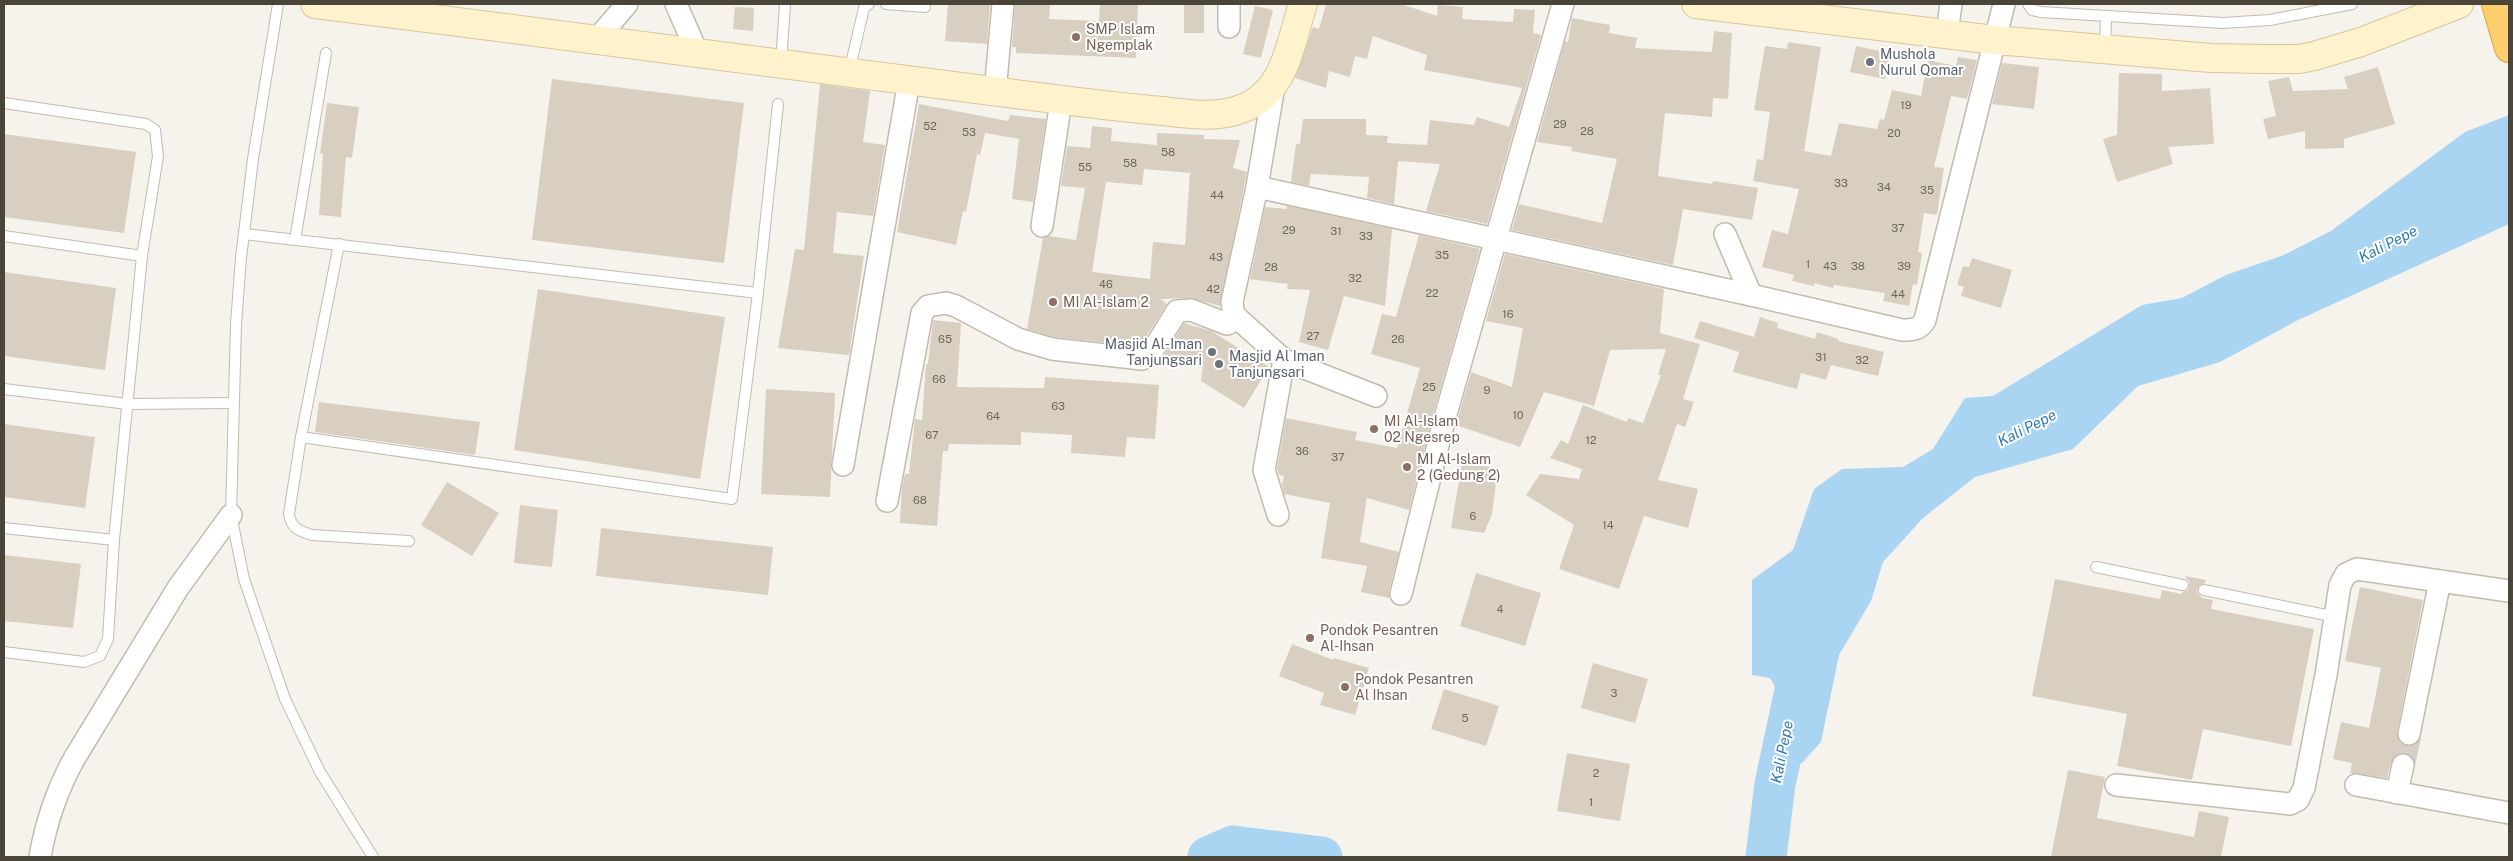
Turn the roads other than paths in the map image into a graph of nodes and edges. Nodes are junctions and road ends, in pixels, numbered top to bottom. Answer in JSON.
{"nodes":[{"id":1,"x":278,"y":4,"type":"edge"},
{"id":2,"x":315,"y":4,"type":"edge"},
{"id":3,"x":627,"y":4,"type":"edge"},
{"id":4,"x":676,"y":4,"type":"edge"},
{"id":5,"x":785,"y":4,"type":"edge"},
{"id":6,"x":869,"y":4,"type":"edge"},
{"id":7,"x":886,"y":4,"type":"edge"},
{"id":8,"x":1003,"y":4,"type":"edge"},
{"id":9,"x":1229,"y":4,"type":"edge"},
{"id":10,"x":1303,"y":4,"type":"edge"},
{"id":11,"x":1563,"y":4,"type":"edge"},
{"id":12,"x":1696,"y":4,"type":"edge"},
{"id":13,"x":1951,"y":4,"type":"edge"},
{"id":14,"x":2004,"y":4,"type":"edge"},
{"id":15,"x":2028,"y":4,"type":"edge"},
{"id":16,"x":2352,"y":4,"type":"edge"},
{"id":17,"x":2460,"y":4,"type":"edge"},
{"id":18,"x":2496,"y":4,"type":"edge"},
{"id":19,"x":925,"y":7,"type":"dead end"},
{"id":20,"x":2106,"y":16,"type":"junction"},
{"id":21,"x":1229,"y":27,"type":"dead end"},
{"id":22,"x":1947,"y":34,"type":"junction"},
{"id":23,"x":597,"y":39,"type":"junction"},
{"id":24,"x":1995,"y":40,"type":"junction"},
{"id":25,"x":2509,"y":48,"type":"edge"},
{"id":26,"x":2105,"y":49,"type":"junction"},
{"id":27,"x":697,"y":52,"type":"junction"},
{"id":28,"x":326,"y":53,"type":"dead end"},
{"id":29,"x":781,"y":64,"type":"junction"},
{"id":30,"x":849,"y":73,"type":"junction"},
{"id":31,"x":910,"y":81,"type":"junction"},
{"id":32,"x":1274,"y":86,"type":"junction"},
{"id":33,"x":995,"y":92,"type":"junction"},
{"id":34,"x":1061,"y":101,"type":"junction"},
{"id":35,"x":4,"y":103,"type":"edge"},
{"id":36,"x":778,"y":104,"type":"dead end"},
{"id":37,"x":1257,"y":187,"type":"junction"},
{"id":38,"x":1042,"y":226,"type":"dead end"},
{"id":39,"x":244,"y":234,"type":"junction"},
{"id":40,"x":1725,"y":234,"type":"dead end"},
{"id":41,"x":4,"y":236,"type":"edge"},
{"id":42,"x":1496,"y":238,"type":"junction"},
{"id":43,"x":295,"y":240,"type":"junction"},
{"id":44,"x":339,"y":244,"type":"junction"},
{"id":45,"x":142,"y":256,"type":"junction"},
{"id":46,"x":758,"y":293,"type":"junction"},
{"id":47,"x":1751,"y":295,"type":"junction"},
{"id":48,"x":1237,"y":320,"type":"junction"},
{"id":49,"x":1284,"y":360,"type":"junction"},
{"id":50,"x":4,"y":389,"type":"edge"},
{"id":51,"x":1376,"y":396,"type":"dead end"},
{"id":52,"x":234,"y":403,"type":"junction"},
{"id":53,"x":128,"y":404,"type":"junction"},
{"id":54,"x":301,"y":437,"type":"junction"},
{"id":55,"x":843,"y":465,"type":"dead end"},
{"id":56,"x":887,"y":501,"type":"dead end"},
{"id":57,"x":231,"y":515,"type":"junction"},
{"id":58,"x":1278,"y":515,"type":"dead end"},
{"id":59,"x":4,"y":528,"type":"edge"},
{"id":60,"x":114,"y":540,"type":"junction"},
{"id":61,"x":409,"y":541,"type":"dead end"},
{"id":62,"x":2096,"y":567,"type":"dead end"},
{"id":63,"x":2440,"y":581,"type":"junction"},
{"id":64,"x":2183,"y":585,"type":"dead end"},
{"id":65,"x":2204,"y":590,"type":"dead end"},
{"id":66,"x":2509,"y":591,"type":"edge"},
{"id":67,"x":1401,"y":594,"type":"dead end"},
{"id":68,"x":2336,"y":617,"type":"junction"},
{"id":69,"x":4,"y":652,"type":"edge"},
{"id":70,"x":2409,"y":734,"type":"tunnel mouth"},
{"id":71,"x":2403,"y":765,"type":"tunnel mouth"},
{"id":72,"x":2356,"y":785,"type":"dead end"},
{"id":73,"x":2116,"y":786,"type":"dead end"},
{"id":74,"x":2398,"y":793,"type":"junction"},
{"id":75,"x":2509,"y":813,"type":"edge"},
{"id":76,"x":40,"y":857,"type":"edge"},
{"id":77,"x":373,"y":857,"type":"edge"}],
"edges":[{"from":1,"to":39,"type":"lane"},
{"from":2,"to":23,"type":"main road"},
{"from":3,"to":23,"type":"street"},
{"from":4,"to":27,"type":"street"},
{"from":5,"to":29,"type":"lane"},
{"from":6,"to":30,"type":"lane"},
{"from":7,"to":19,"type":"lane"},
{"from":8,"to":33,"type":"street"},
{"from":9,"to":21,"type":"street"},
{"from":10,"to":32,"type":"main road"},
{"from":11,"to":42,"type":"street"},
{"from":12,"to":22,"type":"main road"},
{"from":13,"to":22,"type":"street"},
{"from":14,"to":24,"type":"street"},
{"from":15,"to":20,"type":"lane"},
{"from":16,"to":20,"type":"lane"},
{"from":17,"to":26,"type":"main road"},
{"from":18,"to":25,"type":"highway"},
{"from":20,"to":26,"type":"lane"},
{"from":22,"to":24,"type":"main road"},
{"from":23,"to":27,"type":"main road"},
{"from":24,"to":26,"type":"main road"},
{"from":24,"to":47,"type":"street"},
{"from":27,"to":29,"type":"main road"},
{"from":28,"to":43,"type":"lane"},
{"from":29,"to":30,"type":"main road"},
{"from":30,"to":31,"type":"main road"},
{"from":31,"to":33,"type":"main road"},
{"from":31,"to":55,"type":"street"},
{"from":32,"to":34,"type":"main road"},
{"from":32,"to":37,"type":"street"},
{"from":33,"to":34,"type":"main road"},
{"from":34,"to":38,"type":"street"},
{"from":35,"to":45,"type":"lane"},
{"from":36,"to":46,"type":"lane"},
{"from":37,"to":42,"type":"street"},
{"from":37,"to":48,"type":"street"},
{"from":39,"to":43,"type":"lane"},
{"from":39,"to":52,"type":"lane"},
{"from":40,"to":47,"type":"street"},
{"from":41,"to":45,"type":"lane"},
{"from":42,"to":47,"type":"street"},
{"from":42,"to":67,"type":"street"},
{"from":43,"to":44,"type":"lane"},
{"from":44,"to":46,"type":"lane"},
{"from":44,"to":54,"type":"lane"},
{"from":45,"to":53,"type":"lane"},
{"from":46,"to":54,"type":"lane"},
{"from":48,"to":49,"type":"street"},
{"from":48,"to":56,"type":"street"},
{"from":49,"to":51,"type":"street"},
{"from":49,"to":58,"type":"street"},
{"from":50,"to":53,"type":"lane"},
{"from":52,"to":53,"type":"lane"},
{"from":52,"to":57,"type":"lane"},
{"from":53,"to":60,"type":"lane"},
{"from":54,"to":61,"type":"lane"},
{"from":57,"to":76,"type":"street"},
{"from":57,"to":77,"type":"lane"},
{"from":59,"to":60,"type":"lane"},
{"from":60,"to":69,"type":"lane"},
{"from":62,"to":64,"type":"lane"},
{"from":63,"to":66,"type":"street"},
{"from":63,"to":68,"type":"street"},
{"from":63,"to":70,"type":"street"},
{"from":65,"to":68,"type":"lane"},
{"from":68,"to":73,"type":"street"},
{"from":71,"to":74,"type":"street"},
{"from":72,"to":74,"type":"street"},
{"from":74,"to":75,"type":"street"}]}
